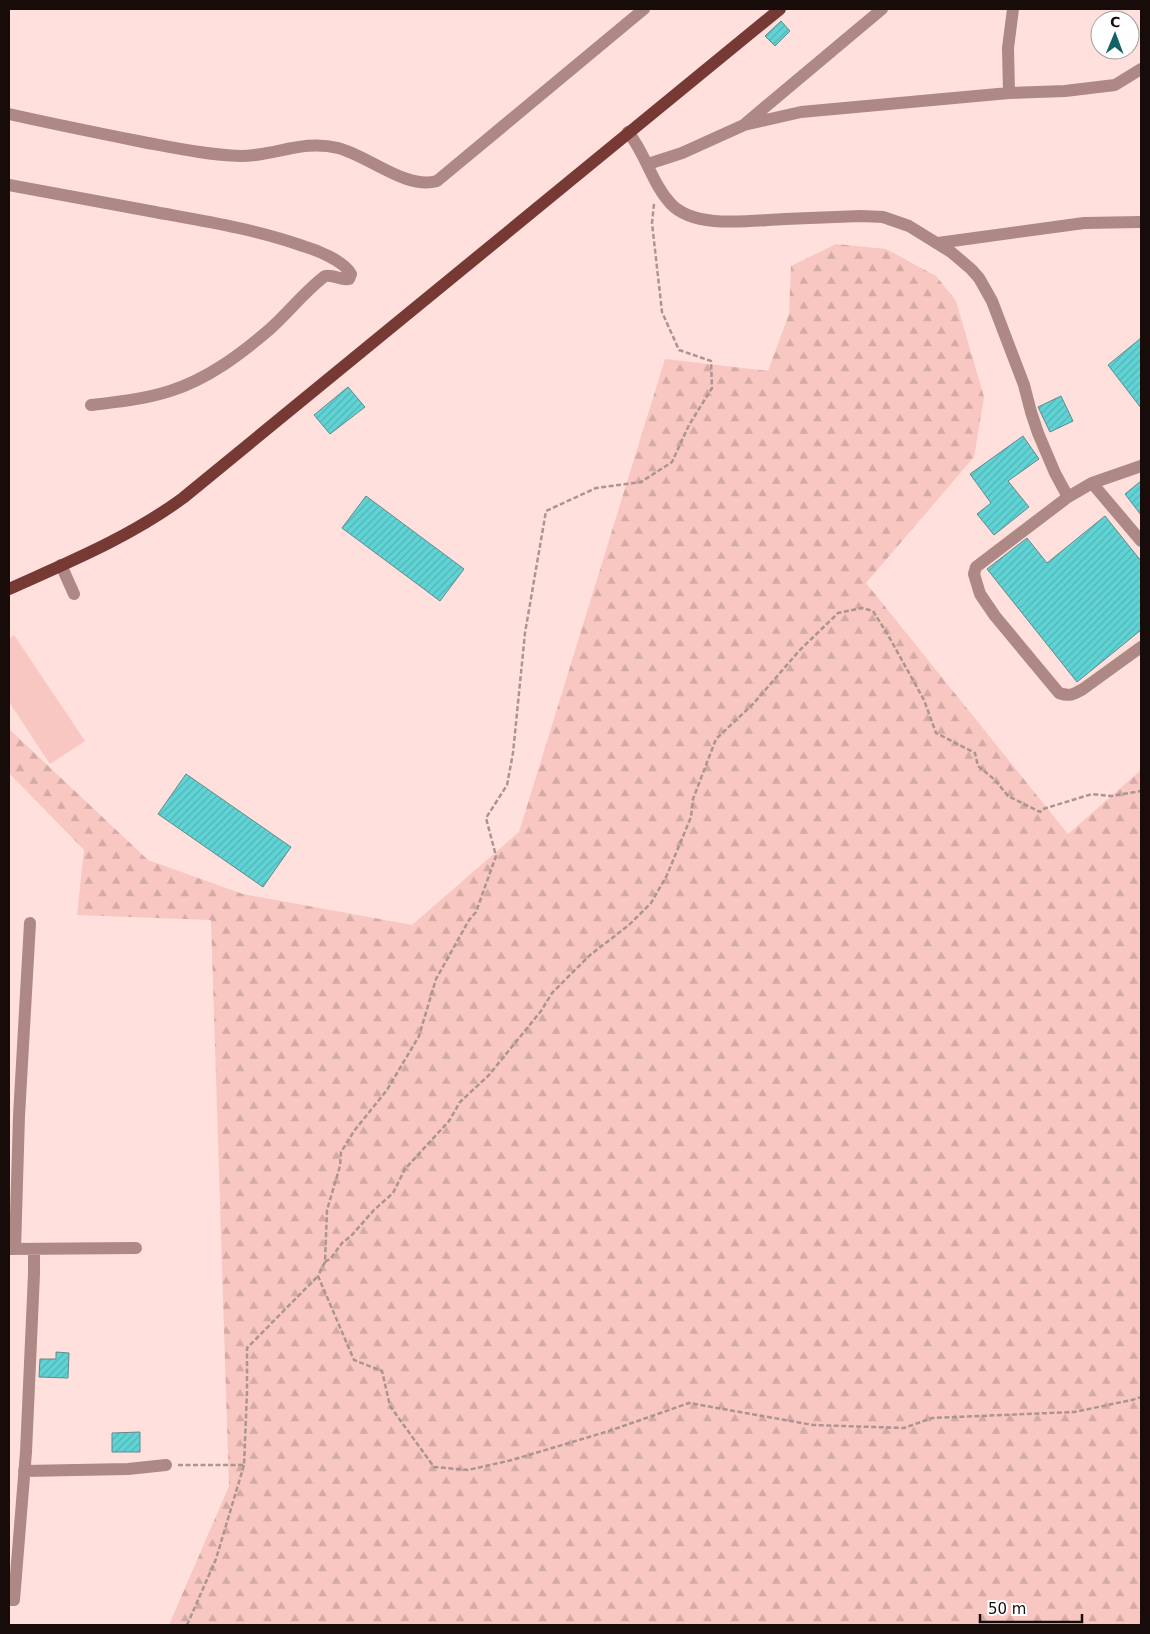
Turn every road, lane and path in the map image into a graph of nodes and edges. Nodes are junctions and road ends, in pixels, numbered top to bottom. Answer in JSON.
{"nodes":[{"id":1,"x":644,"y":9,"type":"edge"},
{"id":2,"x":780,"y":9,"type":"edge"},
{"id":3,"x":882,"y":9,"type":"edge"},
{"id":4,"x":1013,"y":9,"type":"edge"},
{"id":5,"x":1141,"y":69,"type":"edge"},
{"id":6,"x":1009,"y":93,"type":"junction"},
{"id":7,"x":9,"y":114,"type":"edge"},
{"id":8,"x":744,"y":125,"type":"junction"},
{"id":9,"x":628,"y":132,"type":"junction"},
{"id":10,"x":648,"y":164,"type":"junction"},
{"id":11,"x":656,"y":180,"type":"junction"},
{"id":12,"x":9,"y":185,"type":"edge"},
{"id":13,"x":1141,"y":222,"type":"edge"},
{"id":14,"x":938,"y":243,"type":"junction"},
{"id":15,"x":91,"y":405,"type":"dead end"},
{"id":16,"x":1141,"y":466,"type":"edge"},
{"id":17,"x":1092,"y":483,"type":"junction"},
{"id":18,"x":1068,"y":497,"type":"junction"},
{"id":19,"x":1141,"y":541,"type":"edge"},
{"id":20,"x":61,"y":565,"type":"junction"},
{"id":21,"x":9,"y":588,"type":"edge"},
{"id":22,"x":74,"y":594,"type":"dead end"},
{"id":23,"x":1141,"y":647,"type":"edge"},
{"id":24,"x":1141,"y":791,"type":"edge"},
{"id":25,"x":30,"y":923,"type":"dead end"},
{"id":26,"x":136,"y":1248,"type":"dead end"},
{"id":27,"x":12,"y":1249,"type":"edge"},
{"id":28,"x":34,"y":1250,"type":"junction"},
{"id":29,"x":325,"y":1262,"type":"junction"},
{"id":30,"x":318,"y":1276,"type":"junction"},
{"id":31,"x":1141,"y":1396,"type":"edge"},
{"id":32,"x":166,"y":1465,"type":"joint"},
{"id":33,"x":244,"y":1465,"type":"junction"},
{"id":34,"x":24,"y":1471,"type":"junction"},
{"id":35,"x":12,"y":1600,"type":"edge"},
{"id":36,"x":187,"y":1625,"type":"edge"}],
"edges":[{"from":1,"to":7,"type":"street"},
{"from":2,"to":9,"type":"main road"},
{"from":3,"to":8,"type":"street"},
{"from":4,"to":6,"type":"street"},
{"from":5,"to":6,"type":"street"},
{"from":6,"to":8,"type":"street"},
{"from":8,"to":10,"type":"street"},
{"from":9,"to":10,"type":"street"},
{"from":9,"to":20,"type":"main road"},
{"from":10,"to":11,"type":"street"},
{"from":11,"to":14,"type":"street"},
{"from":11,"to":29,"type":"path"},
{"from":12,"to":15,"type":"street"},
{"from":13,"to":14,"type":"street"},
{"from":14,"to":18,"type":"street"},
{"from":16,"to":17,"type":"street"},
{"from":17,"to":18,"type":"street"},
{"from":17,"to":19,"type":"street"},
{"from":18,"to":23,"type":"street"},
{"from":20,"to":21,"type":"main road"},
{"from":20,"to":22,"type":"street"},
{"from":24,"to":29,"type":"path"},
{"from":25,"to":27,"type":"street"},
{"from":26,"to":28,"type":"street"},
{"from":27,"to":28,"type":"street"},
{"from":28,"to":34,"type":"street"},
{"from":29,"to":30,"type":"path"},
{"from":30,"to":31,"type":"path"},
{"from":30,"to":33,"type":"path"},
{"from":32,"to":33,"type":"path"},
{"from":32,"to":34,"type":"street"},
{"from":33,"to":36,"type":"path"},
{"from":34,"to":35,"type":"street"}]}
